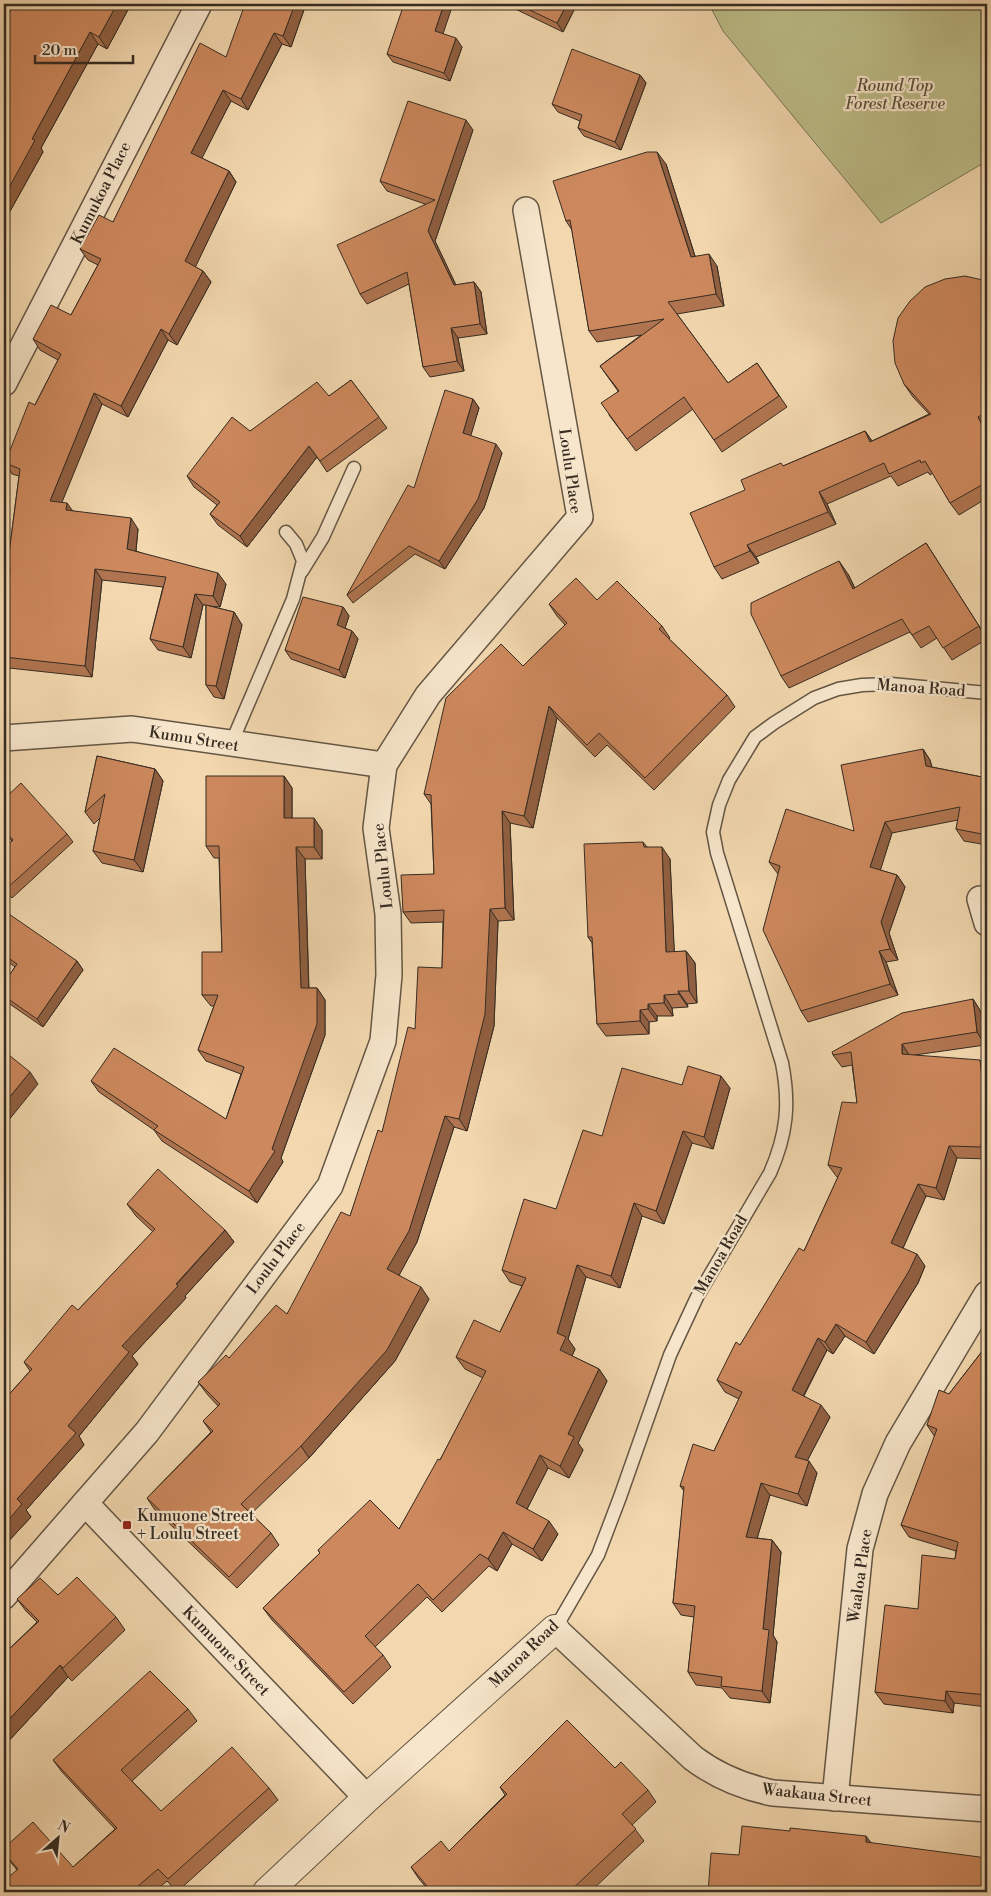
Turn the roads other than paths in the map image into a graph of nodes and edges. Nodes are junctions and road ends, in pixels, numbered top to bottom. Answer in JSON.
{"nodes":[{"id":1,"x":199,"y":4,"type":"edge"},
{"id":2,"x":526,"y":210,"type":"dead end"},
{"id":3,"x":4,"y":383,"type":"edge"},
{"id":4,"x":354,"y":468,"type":"dead end"},
{"id":5,"x":286,"y":532,"type":"dead end"},
{"id":6,"x":298,"y":578,"type":"junction"},
{"id":7,"x":987,"y":693,"type":"edge"},
{"id":8,"x":4,"y":738,"type":"edge"},
{"id":9,"x":231,"y":744,"type":"junction"},
{"id":10,"x":384,"y":765,"type":"junction"},
{"id":11,"x":980,"y":899,"type":"dead end"},
{"id":12,"x":987,"y":923,"type":"edge"},
{"id":13,"x":987,"y":1295,"type":"edge"},
{"id":14,"x":86,"y":1503,"type":"junction"},
{"id":15,"x":4,"y":1596,"type":"edge"},
{"id":16,"x":555,"y":1628,"type":"junction"},
{"id":17,"x":367,"y":1798,"type":"junction"},
{"id":18,"x":835,"y":1798,"type":"junction"},
{"id":19,"x":987,"y":1809,"type":"edge"},
{"id":20,"x":267,"y":1892,"type":"edge"}],
"edges":[{"from":1,"to":3,"type":"street","name":"Kumukoa Place"},
{"from":2,"to":10,"type":"street","name":"Loulu Place"},
{"from":4,"to":6,"type":"lane"},
{"from":5,"to":6,"type":"lane"},
{"from":6,"to":9,"type":"lane"},
{"from":7,"to":16,"type":"lane","name":"Manoa Road"},
{"from":8,"to":9,"type":"street","name":"Kumu Street"},
{"from":9,"to":10,"type":"street","name":"Kumu Street"},
{"from":10,"to":14,"type":"street","name":"Loulu Place"},
{"from":11,"to":12,"type":"street"},
{"from":13,"to":18,"type":"street","name":"Waaloa Place"},
{"from":14,"to":15,"type":"street","name":"Loulu Place"},
{"from":14,"to":17,"type":"street","name":"Kumuone Street"},
{"from":16,"to":17,"type":"street","name":"Manoa Road"},
{"from":16,"to":18,"type":"street","name":"Waakaua Street"},
{"from":17,"to":20,"type":"street","name":"Manoa Road"},
{"from":18,"to":19,"type":"street","name":"Waakaua Street"}]}
